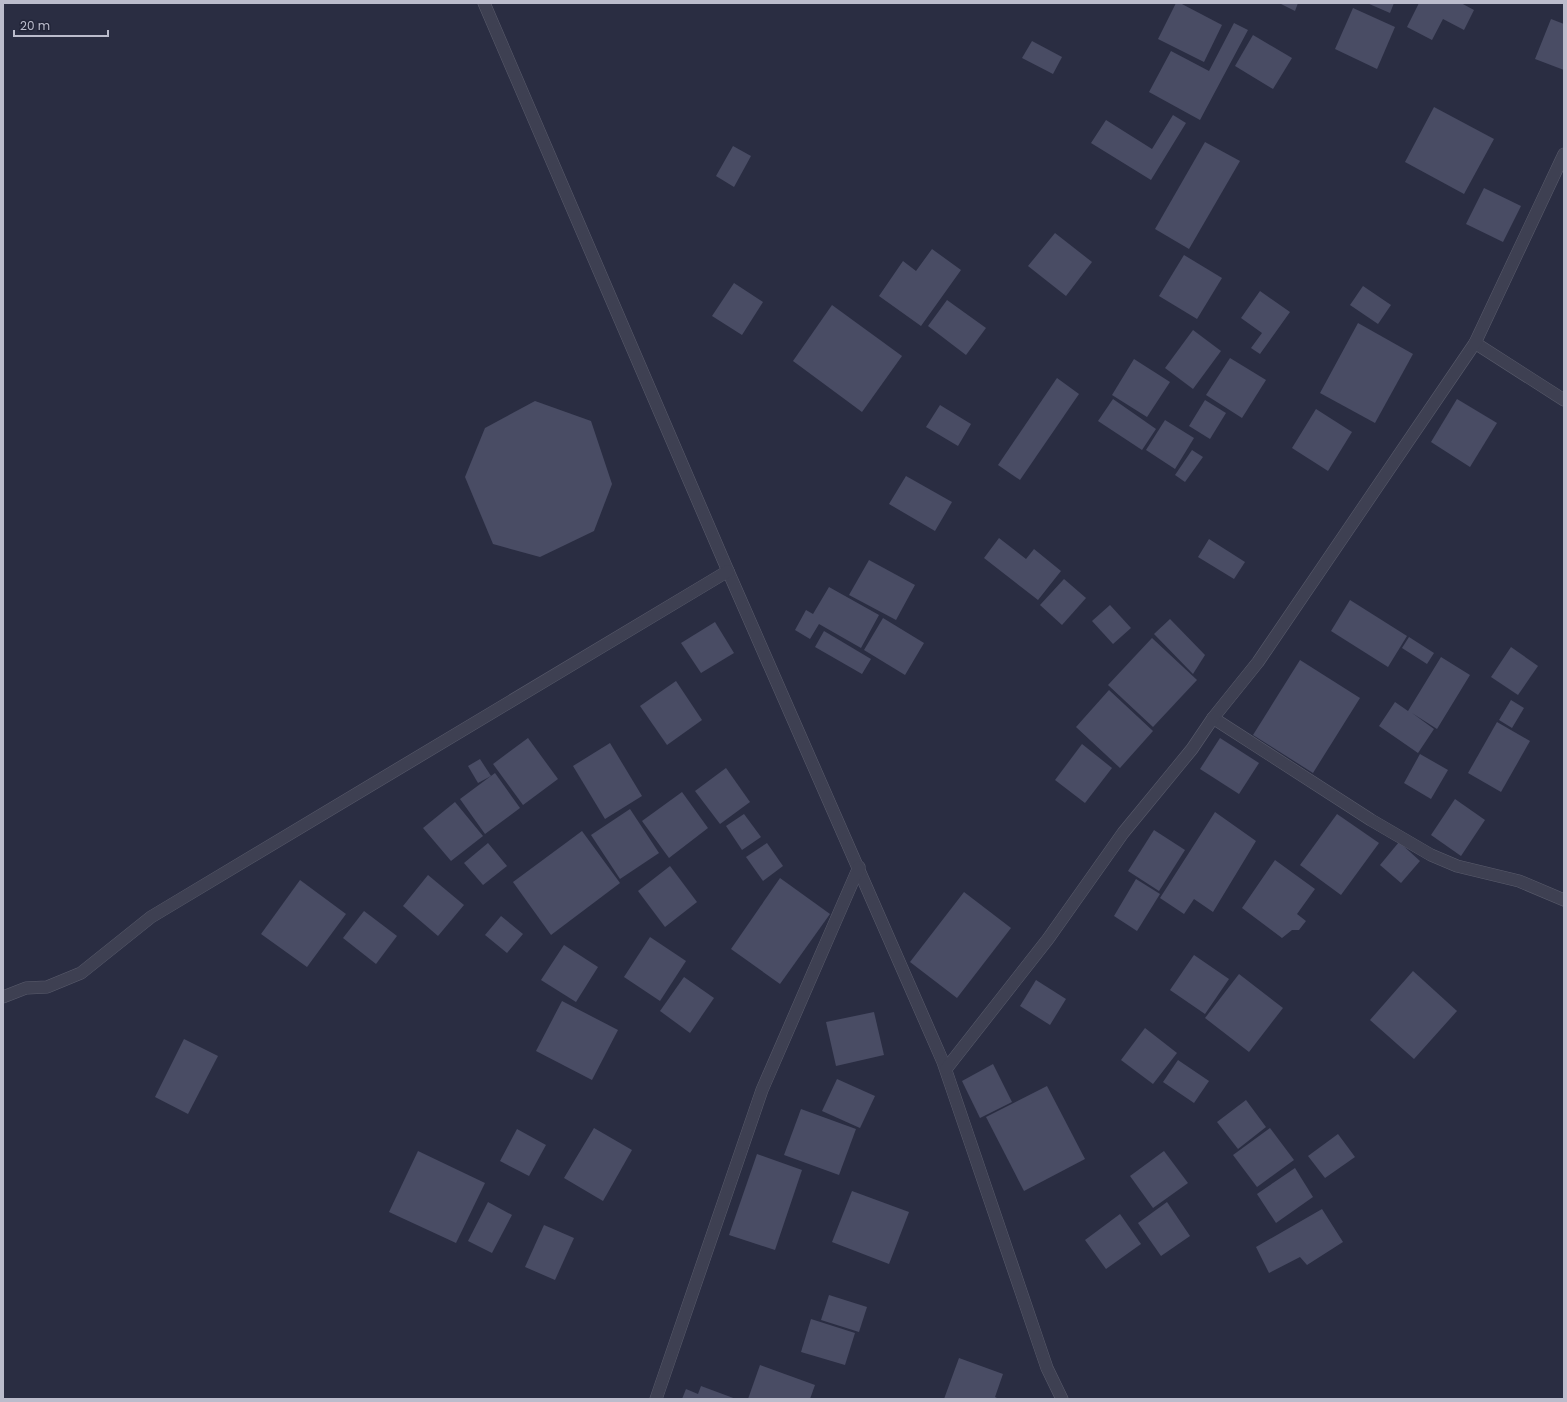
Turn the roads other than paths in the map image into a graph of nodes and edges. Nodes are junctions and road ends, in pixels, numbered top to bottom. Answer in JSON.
{"nodes":[{"id":1,"x":484,"y":3,"type":"edge"},
{"id":2,"x":1564,"y":154,"type":"edge"},
{"id":3,"x":1475,"y":343,"type":"junction"},
{"id":4,"x":1564,"y":400,"type":"edge"},
{"id":5,"x":728,"y":571,"type":"junction"},
{"id":6,"x":1213,"y":718,"type":"junction"},
{"id":7,"x":859,"y":867,"type":"junction"},
{"id":8,"x":1564,"y":900,"type":"edge"},
{"id":9,"x":3,"y":996,"type":"edge"},
{"id":10,"x":946,"y":1069,"type":"junction"},
{"id":11,"x":656,"y":1399,"type":"edge"},
{"id":12,"x":1062,"y":1399,"type":"edge"}],
"edges":[{"from":1,"to":5,"type":"street"},
{"from":2,"to":3,"type":"street"},
{"from":3,"to":4,"type":"street"},
{"from":3,"to":6,"type":"street"},
{"from":5,"to":7,"type":"street"},
{"from":5,"to":9,"type":"street"},
{"from":6,"to":8,"type":"street"},
{"from":6,"to":10,"type":"street"},
{"from":7,"to":10,"type":"street"},
{"from":7,"to":11,"type":"street"},
{"from":10,"to":12,"type":"street"}]}
